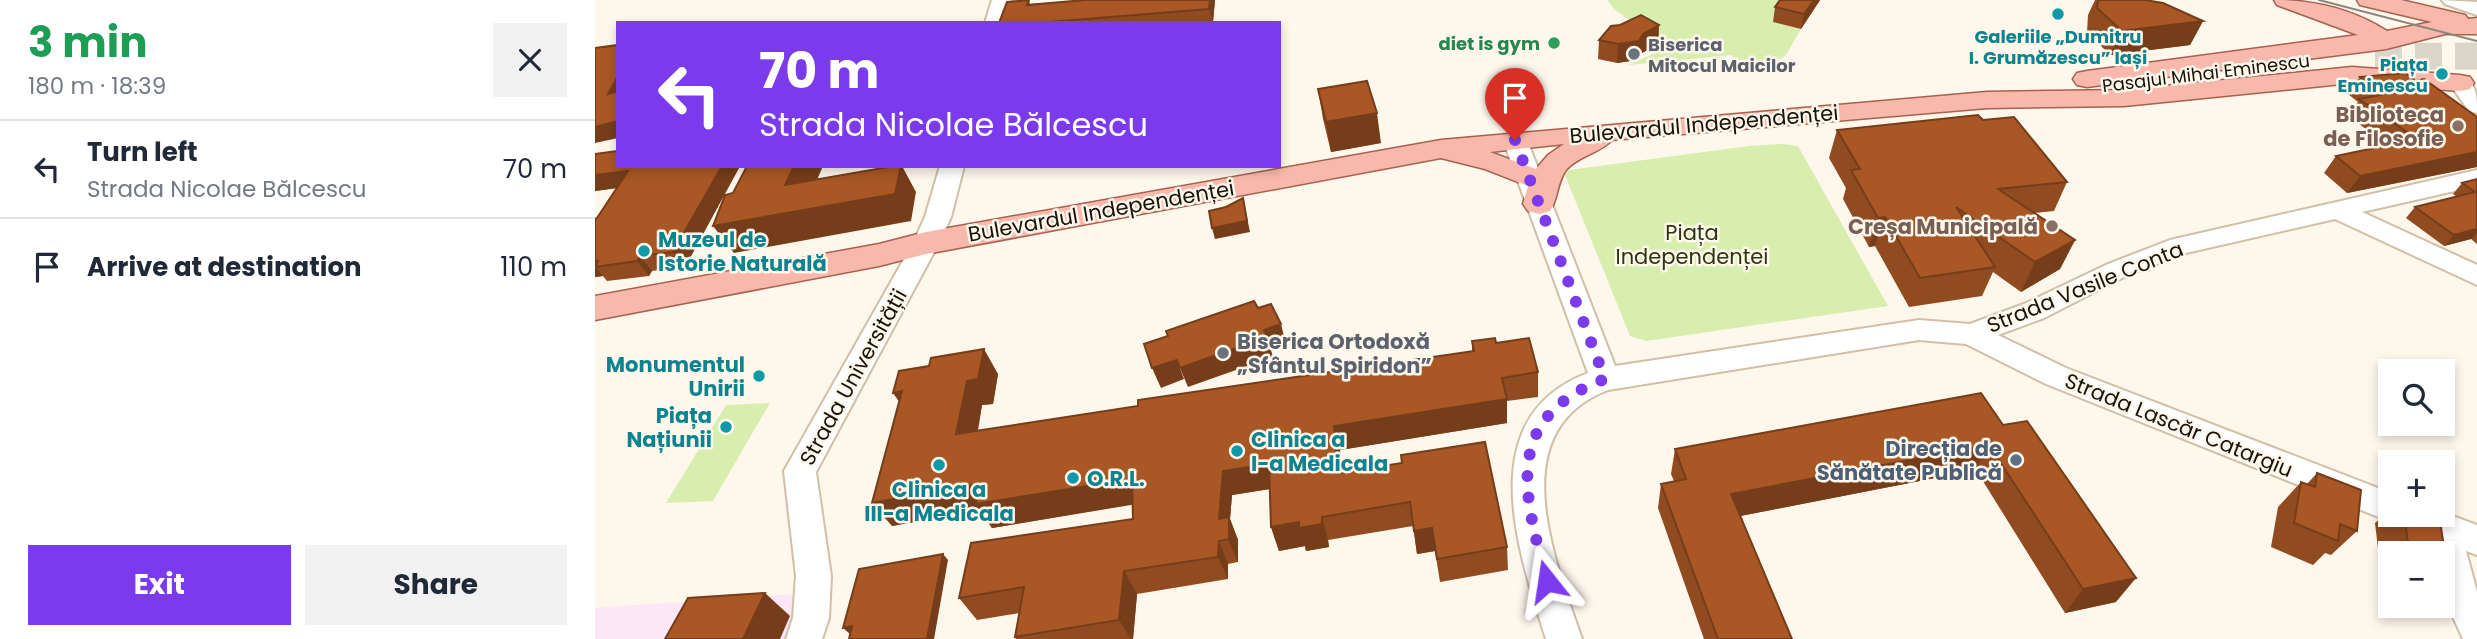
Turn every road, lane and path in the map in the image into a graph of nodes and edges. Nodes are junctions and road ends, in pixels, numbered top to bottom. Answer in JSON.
{"nodes":[{"id":1,"x":1002,"y":0,"type":"edge"},
{"id":2,"x":2286,"y":0,"type":"edge"},
{"id":3,"x":2369,"y":0,"type":"edge"},
{"id":4,"x":2452,"y":0,"type":"edge"},
{"id":5,"x":2313,"y":9,"type":"junction"},
{"id":6,"x":2477,"y":9,"type":"edge"},
{"id":7,"x":996,"y":21,"type":"edge"},
{"id":8,"x":2477,"y":25,"type":"edge"},
{"id":9,"x":2428,"y":33,"type":"junction"},
{"id":10,"x":2380,"y":53,"type":"junction"},
{"id":11,"x":2263,"y":54,"type":"junction"},
{"id":12,"x":2461,"y":83,"type":"edge"},
{"id":13,"x":2040,"y":95,"type":"junction"},
{"id":14,"x":2477,"y":106,"type":"edge"},
{"id":15,"x":1610,"y":131,"type":"junction"},
{"id":16,"x":1515,"y":140,"type":"junction"},
{"id":17,"x":1441,"y":149,"type":"junction"},
{"id":18,"x":951,"y":168,"type":"edge"},
{"id":19,"x":2477,"y":177,"type":"edge"},
{"id":20,"x":1533,"y":191,"type":"junction"},
{"id":21,"x":2338,"y":208,"type":"junction"},
{"id":22,"x":926,"y":243,"type":"junction"},
{"id":23,"x":2477,"y":276,"type":"edge"},
{"id":24,"x":595,"y":309,"type":"edge"},
{"id":25,"x":1971,"y":334,"type":"junction"},
{"id":26,"x":1605,"y":379,"type":"junction"},
{"id":27,"x":2378,"y":503,"type":"edge"},
{"id":28,"x":2444,"y":527,"type":"joint"},
{"id":29,"x":2477,"y":540,"type":"edge"},
{"id":30,"x":2477,"y":630,"type":"edge"},
{"id":31,"x":804,"y":639,"type":"edge"},
{"id":32,"x":1564,"y":639,"type":"edge"}],
"edges":[{"from":1,"to":7,"type":"street"},
{"from":2,"to":5,"type":"main road"},
{"from":3,"to":8,"type":"main road"},
{"from":4,"to":6,"type":"street"},
{"from":5,"to":10,"type":"main road"},
{"from":5,"to":11,"type":"main road"},
{"from":8,"to":9,"type":"main road"},
{"from":9,"to":10,"type":"main road"},
{"from":9,"to":12,"type":"main road"},
{"from":10,"to":11,"type":"main road"},
{"from":10,"to":12,"type":"main road"},
{"from":10,"to":13,"type":"main road","name":"Pasajul Mihai Eminescu"},
{"from":11,"to":13,"type":"main road"},
{"from":12,"to":13,"type":"main road"},
{"from":12,"to":14,"type":"street"},
{"from":13,"to":15,"type":"main road","name":"Bulevardul Independenței"},
{"from":15,"to":16,"type":"main road","name":"Bulevardul Independenței"},
{"from":15,"to":20,"type":"main road"},
{"from":16,"to":17,"type":"main road","name":"Bulevardul Independenței"},
{"from":16,"to":20,"type":"street"},
{"from":17,"to":20,"type":"main road"},
{"from":17,"to":22,"type":"main road","name":"Bulevardul Independenței"},
{"from":18,"to":22,"type":"street","name":"Strada Universității"},
{"from":19,"to":21,"type":"street","name":"Strada Vasile Conta"},
{"from":20,"to":26,"type":"street"},
{"from":21,"to":23,"type":"street"},
{"from":21,"to":25,"type":"street","name":"Strada Vasile Conta"},
{"from":22,"to":24,"type":"main road","name":"Bulevardul Independenței"},
{"from":22,"to":31,"type":"street","name":"Strada Universității"},
{"from":25,"to":26,"type":"street","name":"Strada Vasile Conta"},
{"from":25,"to":27,"type":"street","name":"Strada Lascăr Catargiu"},
{"from":26,"to":32,"type":"street","name":"Strada Vasile Conta"},
{"from":28,"to":29,"type":"street"},
{"from":28,"to":30,"type":"street"}]}
